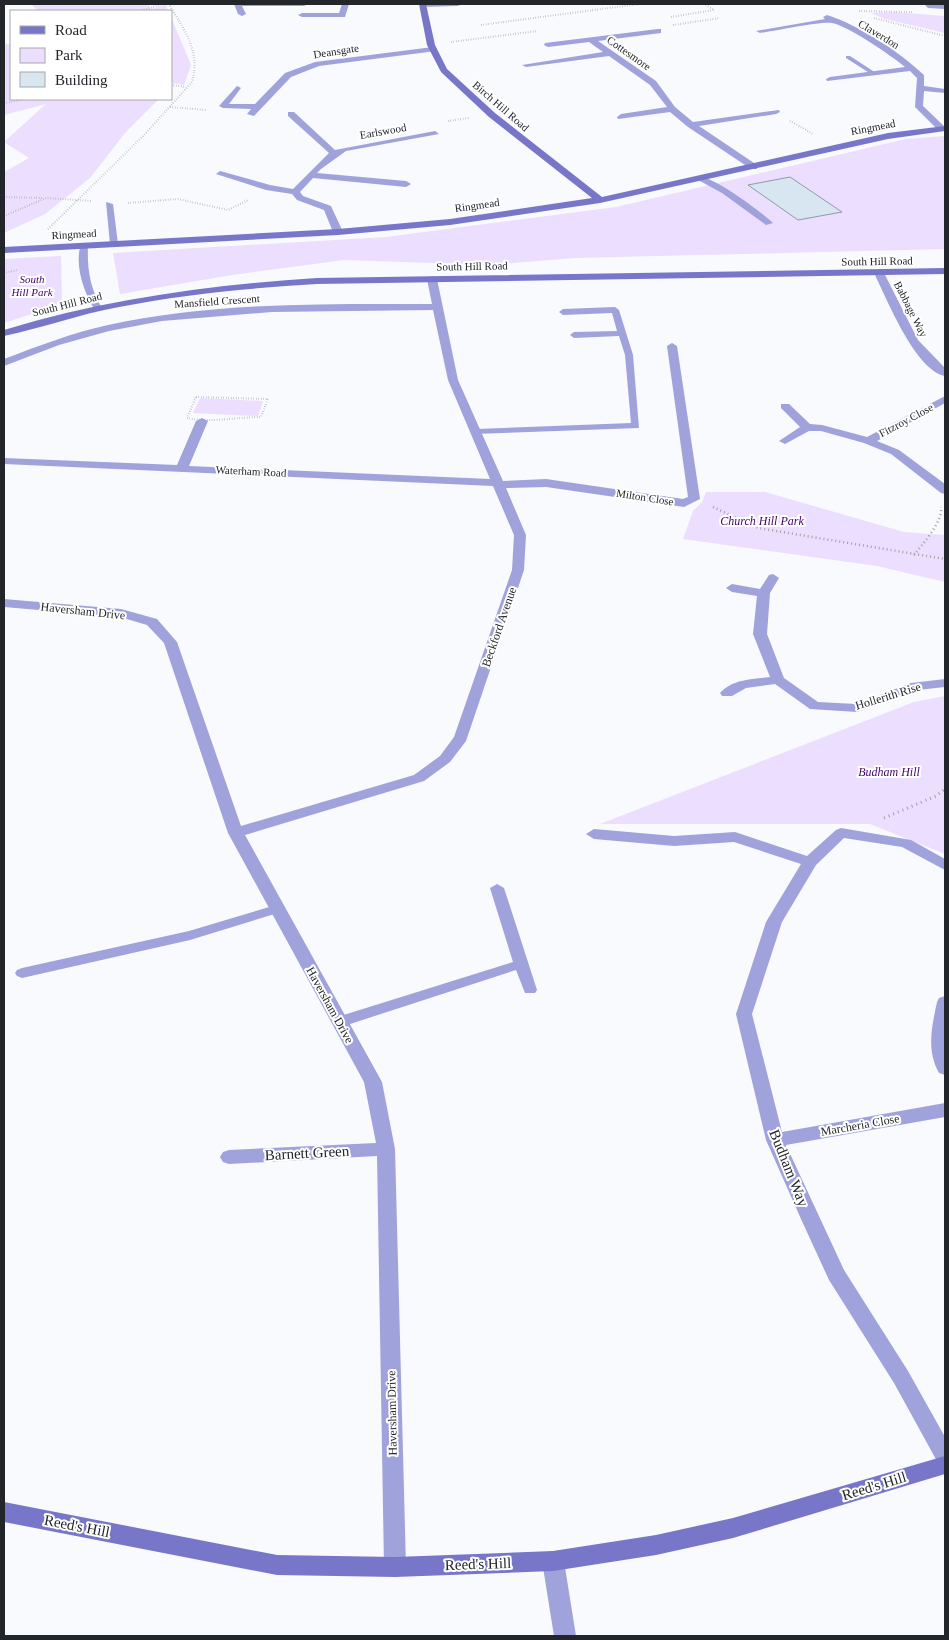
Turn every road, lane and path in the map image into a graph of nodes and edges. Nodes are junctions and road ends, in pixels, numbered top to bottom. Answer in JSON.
{"nodes":[{"id":1,"x":164,"y":4,"type":"edge"},
{"id":2,"x":170,"y":4,"type":"edge"},
{"id":3,"x":237,"y":4,"type":"edge"},
{"id":4,"x":304,"y":4,"type":"edge"},
{"id":5,"x":345,"y":4,"type":"edge"},
{"id":6,"x":422,"y":4,"type":"edge"},
{"id":7,"x":458,"y":4,"type":"edge"},
{"id":8,"x":639,"y":4,"type":"edge"},
{"id":9,"x":928,"y":4,"type":"edge"},
{"id":10,"x":945,"y":7,"type":"edge"},
{"id":11,"x":143,"y":10,"type":"edge"},
{"id":12,"x":858,"y":11,"type":"dead end"},
{"id":13,"x":919,"y":12,"type":"dead end"},
{"id":14,"x":242,"y":14,"type":"dead end"},
{"id":15,"x":302,"y":15,"type":"junction"},
{"id":16,"x":720,"y":18,"type":"dead end"},
{"id":17,"x":299,"y":25,"type":"dead end"},
{"id":18,"x":481,"y":25,"type":"dead end"},
{"id":19,"x":658,"y":31,"type":"joint"},
{"id":20,"x":760,"y":31,"type":"dead end"},
{"id":21,"x":590,"y":40,"type":"junction"},
{"id":22,"x":548,"y":45,"type":"dead end"},
{"id":23,"x":433,"y":50,"type":"junction"},
{"id":24,"x":610,"y":54,"type":"junction"},
{"id":25,"x":848,"y":57,"type":"dead end"},
{"id":26,"x":526,"y":65,"type":"dead end"},
{"id":27,"x":912,"y":68,"type":"junction"},
{"id":28,"x":873,"y":73,"type":"junction"},
{"id":29,"x":830,"y":79,"type":"dead end"},
{"id":30,"x":172,"y":85,"type":"edge"},
{"id":31,"x":187,"y":87,"type":"junction"},
{"id":32,"x":237,"y":88,"type":"dead end"},
{"id":33,"x":921,"y":88,"type":"junction"},
{"id":34,"x":945,"y":90,"type":"edge"},
{"id":35,"x":20,"y":100,"type":"edge"},
{"id":36,"x":4,"y":103,"type":"edge"},
{"id":37,"x":169,"y":106,"type":"junction"},
{"id":38,"x":223,"y":106,"type":"junction"},
{"id":39,"x":672,"y":109,"type":"junction"},
{"id":40,"x":776,"y":112,"type":"joint"},
{"id":41,"x":291,"y":114,"type":"dead end"},
{"id":42,"x":492,"y":115,"type":"junction"},
{"id":43,"x":621,"y":117,"type":"dead end"},
{"id":44,"x":691,"y":125,"type":"junction"},
{"id":45,"x":944,"y":129,"type":"edge"},
{"id":46,"x":435,"y":134,"type":"joint"},
{"id":47,"x":816,"y":136,"type":"dead end"},
{"id":48,"x":334,"y":153,"type":"junction"},
{"id":49,"x":754,"y":167,"type":"junction"},
{"id":50,"x":220,"y":174,"type":"dead end"},
{"id":51,"x":312,"y":175,"type":"junction"},
{"id":52,"x":703,"y":179,"type":"junction"},
{"id":53,"x":406,"y":184,"type":"dead end"},
{"id":54,"x":269,"y":188,"type":"junction"},
{"id":55,"x":295,"y":192,"type":"junction"},
{"id":56,"x":4,"y":197,"type":"edge"},
{"id":57,"x":46,"y":198,"type":"junction"},
{"id":58,"x":77,"y":199,"type":"junction"},
{"id":59,"x":600,"y":200,"type":"junction"},
{"id":60,"x":110,"y":204,"type":"joint"},
{"id":61,"x":4,"y":216,"type":"edge"},
{"id":62,"x":769,"y":223,"type":"dead end"},
{"id":63,"x":44,"y":232,"type":"dead end"},
{"id":64,"x":338,"y":232,"type":"junction"},
{"id":65,"x":114,"y":244,"type":"junction"},
{"id":66,"x":84,"y":246,"type":"junction"},
{"id":67,"x":4,"y":250,"type":"edge"},
{"id":68,"x":945,"y":272,"type":"edge"},
{"id":69,"x":879,"y":273,"type":"junction"},
{"id":70,"x":432,"y":280,"type":"junction"},
{"id":71,"x":438,"y":307,"type":"junction"},
{"id":72,"x":98,"y":308,"type":"junction"},
{"id":73,"x":563,"y":312,"type":"dead end"},
{"id":74,"x":4,"y":333,"type":"edge"},
{"id":75,"x":622,"y":333,"type":"junction"},
{"id":76,"x":574,"y":335,"type":"dead end"},
{"id":77,"x":672,"y":346,"type":"dead end"},
{"id":78,"x":4,"y":363,"type":"edge"},
{"id":79,"x":945,"y":373,"type":"edge"},
{"id":80,"x":945,"y":400,"type":"edge"},
{"id":81,"x":785,"y":406,"type":"dead end"},
{"id":82,"x":202,"y":421,"type":"junction"},
{"id":83,"x":807,"y":427,"type":"junction"},
{"id":84,"x":476,"y":432,"type":"junction"},
{"id":85,"x":785,"y":441,"type":"dead end"},
{"id":86,"x":868,"y":441,"type":"junction"},
{"id":87,"x":4,"y":461,"type":"edge"},
{"id":88,"x":182,"y":468,"type":"junction"},
{"id":89,"x":499,"y":484,"type":"junction"},
{"id":90,"x":945,"y":490,"type":"edge"},
{"id":91,"x":694,"y":500,"type":"junction"},
{"id":92,"x":936,"y":525,"type":"dead end"},
{"id":93,"x":914,"y":555,"type":"junction"},
{"id":94,"x":945,"y":559,"type":"edge"},
{"id":95,"x":773,"y":578,"type":"dead end"},
{"id":96,"x":732,"y":588,"type":"dead end"},
{"id":97,"x":764,"y":593,"type":"junction"},
{"id":98,"x":4,"y":603,"type":"edge"},
{"id":99,"x":778,"y":680,"type":"junction"},
{"id":100,"x":945,"y":682,"type":"edge"},
{"id":101,"x":727,"y":693,"type":"dead end"},
{"id":102,"x":945,"y":789,"type":"edge"},
{"id":103,"x":841,"y":832,"type":"junction"},
{"id":104,"x":236,"y":833,"type":"junction"},
{"id":105,"x":594,"y":834,"type":"dead end"},
{"id":106,"x":810,"y":862,"type":"junction"},
{"id":107,"x":945,"y":865,"type":"edge"},
{"id":108,"x":497,"y":888,"type":"dead end"},
{"id":109,"x":276,"y":908,"type":"junction"},
{"id":110,"x":521,"y":964,"type":"junction"},
{"id":111,"x":22,"y":973,"type":"dead end"},
{"id":112,"x":530,"y":990,"type":"dead end"},
{"id":113,"x":945,"y":1002,"type":"edge"},
{"id":114,"x":339,"y":1022,"type":"junction"},
{"id":115,"x":945,"y":1069,"type":"edge"},
{"id":116,"x":945,"y":1110,"type":"edge"},
{"id":117,"x":775,"y":1140,"type":"junction"},
{"id":118,"x":386,"y":1149,"type":"junction"},
{"id":119,"x":229,"y":1157,"type":"dead end"},
{"id":120,"x":945,"y":1456,"type":"edge"},
{"id":121,"x":945,"y":1465,"type":"edge"},
{"id":122,"x":4,"y":1512,"type":"edge"},
{"id":123,"x":553,"y":1561,"type":"junction"},
{"id":124,"x":395,"y":1567,"type":"junction"},
{"id":125,"x":565,"y":1636,"type":"edge"}],
"edges":[{"from":1,"to":11,"type":"path"},
{"from":2,"to":31,"type":"path"},
{"from":3,"to":4,"type":"street"},
{"from":3,"to":14,"type":"street"},
{"from":4,"to":15,"type":"street"},
{"from":5,"to":15,"type":"street"},
{"from":6,"to":7,"type":"street"},
{"from":6,"to":23,"type":"street","name":"Birch Hill Road"},
{"from":8,"to":18,"type":"path"},
{"from":9,"to":10,"type":"street"},
{"from":12,"to":13,"type":"path"},
{"from":15,"to":17,"type":"street"},
{"from":16,"to":19,"type":"path"},
{"from":19,"to":21,"type":"street"},
{"from":20,"to":27,"type":"street","name":"Claverdon"},
{"from":21,"to":22,"type":"street"},
{"from":21,"to":24,"type":"street","name":"Cottesmore"},
{"from":23,"to":38,"type":"street","name":"Deansgate"},
{"from":23,"to":42,"type":"street","name":"Birch Hill Road"},
{"from":24,"to":26,"type":"street"},
{"from":24,"to":39,"type":"street","name":"Cottesmore"},
{"from":25,"to":28,"type":"lane"},
{"from":27,"to":28,"type":"street","name":"Claverdon"},
{"from":27,"to":33,"type":"street"},
{"from":28,"to":29,"type":"street","name":"Claverdon"},
{"from":30,"to":31,"type":"path"},
{"from":31,"to":37,"type":"path"},
{"from":32,"to":38,"type":"street"},
{"from":33,"to":34,"type":"street"},
{"from":33,"to":45,"type":"street"},
{"from":35,"to":36,"type":"path"},
{"from":37,"to":38,"type":"path"},
{"from":37,"to":58,"type":"path"},
{"from":39,"to":43,"type":"street"},
{"from":39,"to":44,"type":"street","name":"Cottesmore"},
{"from":40,"to":44,"type":"street"},
{"from":40,"to":47,"type":"path"},
{"from":41,"to":48,"type":"street"},
{"from":42,"to":46,"type":"path"},
{"from":42,"to":59,"type":"street","name":"Birch Hill Road"},
{"from":44,"to":49,"type":"street","name":"Cottesmore"},
{"from":45,"to":49,"type":"street","name":"Ringmead"},
{"from":46,"to":48,"type":"street","name":"Earlswood"},
{"from":48,"to":51,"type":"street"},
{"from":49,"to":52,"type":"street","name":"Ringmead"},
{"from":50,"to":54,"type":"street"},
{"from":51,"to":53,"type":"street"},
{"from":51,"to":55,"type":"street"},
{"from":52,"to":59,"type":"street","name":"Ringmead"},
{"from":52,"to":62,"type":"lane"},
{"from":54,"to":55,"type":"street"},
{"from":54,"to":60,"type":"path"},
{"from":55,"to":64,"type":"street"},
{"from":56,"to":57,"type":"path"},
{"from":57,"to":58,"type":"path"},
{"from":57,"to":61,"type":"path"},
{"from":58,"to":63,"type":"path"},
{"from":59,"to":64,"type":"street","name":"Ringmead"},
{"from":60,"to":65,"type":"lane"},
{"from":64,"to":65,"type":"street","name":"Ringmead"},
{"from":65,"to":66,"type":"street","name":"Ringmead"},
{"from":66,"to":67,"type":"street","name":"Ringmead"},
{"from":66,"to":72,"type":"lane"},
{"from":68,"to":69,"type":"street","name":"South Hill Road"},
{"from":69,"to":70,"type":"street","name":"South Hill Road"},
{"from":69,"to":79,"type":"street","name":"Babbage Way"},
{"from":70,"to":71,"type":"street","name":"Beckford Avenue"},
{"from":70,"to":72,"type":"street","name":"South Hill Road"},
{"from":71,"to":78,"type":"street","name":"Mansfield Crescent"},
{"from":71,"to":84,"type":"street","name":"Beckford Avenue"},
{"from":72,"to":74,"type":"street","name":"South Hill Road"},
{"from":73,"to":75,"type":"lane"},
{"from":75,"to":76,"type":"lane"},
{"from":75,"to":84,"type":"lane"},
{"from":77,"to":91,"type":"street"},
{"from":80,"to":86,"type":"street","name":"Fitzroy Close"},
{"from":81,"to":83,"type":"street"},
{"from":82,"to":82,"type":"path"},
{"from":82,"to":88,"type":"street"},
{"from":83,"to":85,"type":"street"},
{"from":83,"to":86,"type":"street","name":"Fitzroy Close"},
{"from":84,"to":89,"type":"street","name":"Beckford Avenue"},
{"from":86,"to":90,"type":"street","name":"Fitzroy Close"},
{"from":87,"to":88,"type":"street","name":"Waterham Road"},
{"from":88,"to":89,"type":"street","name":"Waterham Road"},
{"from":89,"to":91,"type":"street","name":"Milton Close"},
{"from":89,"to":104,"type":"street","name":"Beckford Avenue"},
{"from":91,"to":93,"type":"path"},
{"from":92,"to":93,"type":"path"},
{"from":93,"to":94,"type":"path"},
{"from":95,"to":97,"type":"street"},
{"from":96,"to":97,"type":"street"},
{"from":97,"to":99,"type":"street"},
{"from":98,"to":104,"type":"street","name":"Haversham Drive"},
{"from":99,"to":100,"type":"street","name":"Hollerith Rise"},
{"from":99,"to":101,"type":"street"},
{"from":102,"to":103,"type":"path"},
{"from":103,"to":106,"type":"street","name":"Budham Way"},
{"from":103,"to":107,"type":"street"},
{"from":104,"to":109,"type":"street","name":"Haversham Drive"},
{"from":105,"to":106,"type":"street"},
{"from":106,"to":117,"type":"street","name":"Budham Way"},
{"from":108,"to":110,"type":"lane"},
{"from":109,"to":111,"type":"lane"},
{"from":109,"to":114,"type":"street","name":"Haversham Drive"},
{"from":110,"to":112,"type":"lane"},
{"from":110,"to":114,"type":"lane"},
{"from":113,"to":115,"type":"street"},
{"from":114,"to":118,"type":"street","name":"Haversham Drive"},
{"from":116,"to":117,"type":"street","name":"Marcheria Close"},
{"from":117,"to":120,"type":"street","name":"Budham Way"},
{"from":118,"to":119,"type":"street","name":"Barnett Green"},
{"from":118,"to":124,"type":"street","name":"Haversham Drive"},
{"from":121,"to":123,"type":"street","name":"Reed's Hill"},
{"from":122,"to":124,"type":"street","name":"Reed's Hill"},
{"from":123,"to":124,"type":"street","name":"Reed's Hill"},
{"from":123,"to":125,"type":"street"}]}
